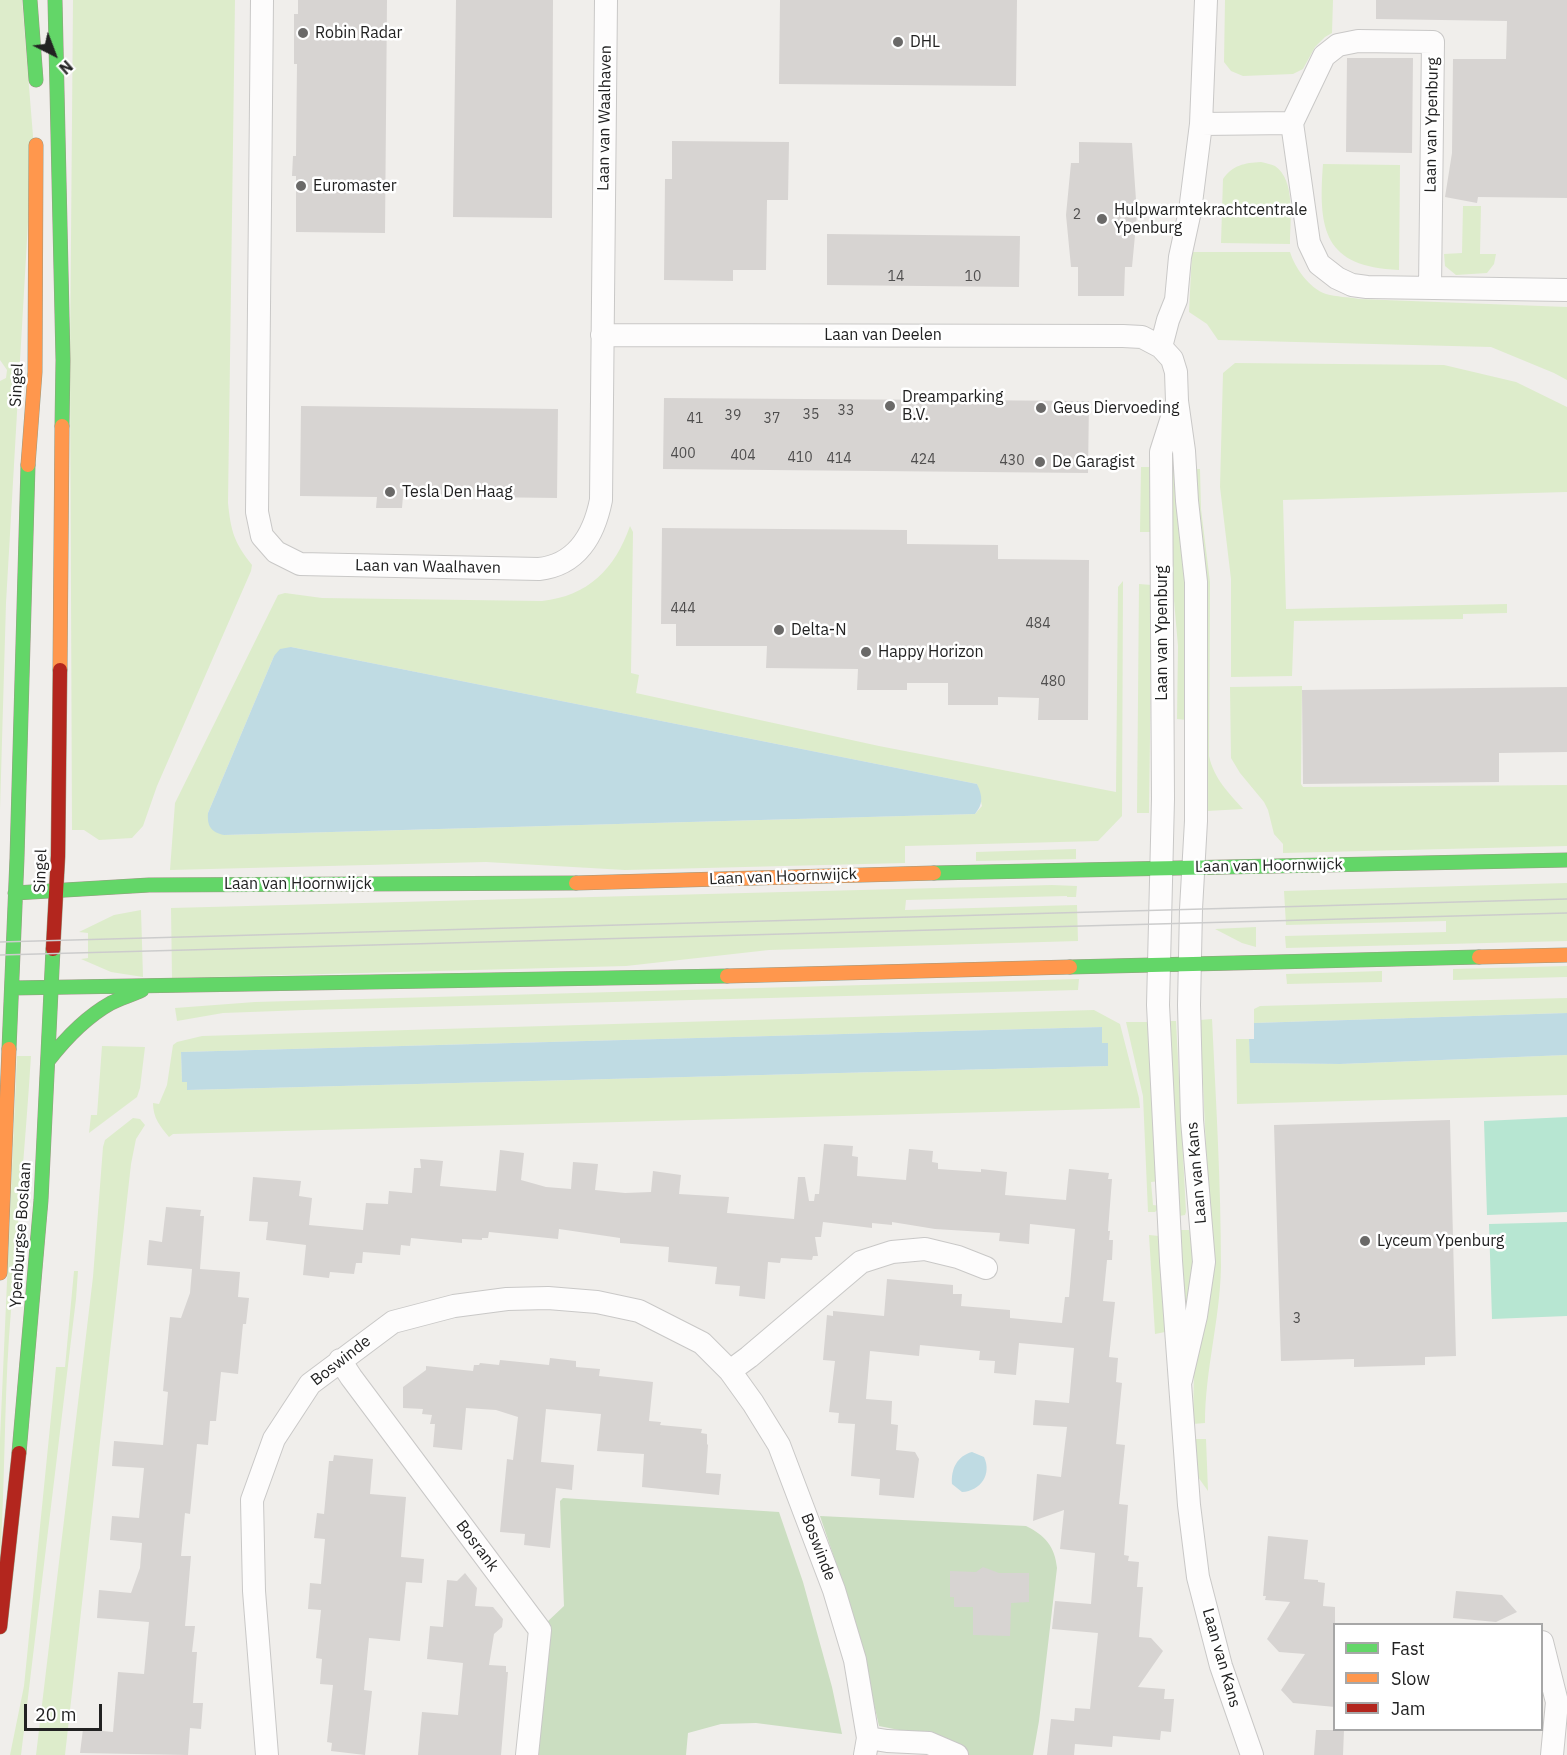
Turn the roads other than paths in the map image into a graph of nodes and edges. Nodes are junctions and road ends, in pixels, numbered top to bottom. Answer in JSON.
{"nodes":[{"id":1,"x":30,"y":0,"type":"edge"},
{"id":2,"x":55,"y":0,"type":"edge"},
{"id":3,"x":262,"y":0,"type":"edge"},
{"id":4,"x":606,"y":0,"type":"edge"},
{"id":5,"x":1206,"y":0,"type":"edge"},
{"id":6,"x":36,"y":97,"type":"dead end"},
{"id":7,"x":1292,"y":123,"type":"junction"},
{"id":8,"x":1201,"y":124,"type":"junction"},
{"id":9,"x":36,"y":132,"type":"dead end"},
{"id":10,"x":1430,"y":288,"type":"junction"},
{"id":11,"x":1567,"y":290,"type":"edge"},
{"id":12,"x":602,"y":335,"type":"junction"},
{"id":13,"x":1161,"y":347,"type":"junction"},
{"id":14,"x":1177,"y":401,"type":"junction"},
{"id":15,"x":1567,"y":860,"type":"edge"},
{"id":16,"x":1192,"y":867,"type":"junction"},
{"id":17,"x":1161,"y":868,"type":"junction"},
{"id":18,"x":57,"y":891,"type":"junction"},
{"id":19,"x":8,"y":893,"type":"edge"},
{"id":20,"x":1567,"y":955,"type":"edge"},
{"id":21,"x":1190,"y":964,"type":"junction"},
{"id":22,"x":1159,"y":966,"type":"junction"},
{"id":23,"x":51,"y":987,"type":"junction"},
{"id":24,"x":149,"y":987,"type":"junction"},
{"id":25,"x":6,"y":989,"type":"edge"},
{"id":26,"x":48,"y":1062,"type":"junction"},
{"id":27,"x":986,"y":1268,"type":"dead end"},
{"id":28,"x":0,"y":1273,"type":"edge"},
{"id":29,"x":340,"y":1360,"type":"junction"},
{"id":30,"x":730,"y":1371,"type":"junction"},
{"id":31,"x":1182,"y":1380,"type":"junction"},
{"id":32,"x":0,"y":1627,"type":"edge"},
{"id":33,"x":1543,"y":1646,"type":"edge"},
{"id":34,"x":866,"y":1747,"type":"edge"},
{"id":35,"x":267,"y":1755,"type":"edge"},
{"id":36,"x":526,"y":1755,"type":"edge"},
{"id":37,"x":957,"y":1755,"type":"edge"},
{"id":38,"x":1252,"y":1755,"type":"edge"},
{"id":39,"x":1552,"y":1755,"type":"edge"}],
"edges":[{"from":1,"to":6,"type":"main road"},
{"from":2,"to":18,"type":"main road","name":"Singel"},
{"from":3,"to":12,"type":"street","name":"Laan van Waalhaven"},
{"from":4,"to":12,"type":"street","name":"Laan van Waalhaven"},
{"from":5,"to":8,"type":"street"},
{"from":7,"to":8,"type":"street"},
{"from":7,"to":10,"type":"street"},
{"from":7,"to":10,"type":"street","name":"Laan van Ypenburg"},
{"from":8,"to":13,"type":"street"},
{"from":9,"to":19,"type":"main road","name":"Singel"},
{"from":10,"to":11,"type":"street"},
{"from":12,"to":13,"type":"street","name":"Laan van Deelen"},
{"from":13,"to":14,"type":"street","name":"Laan van Ypenburg"},
{"from":14,"to":16,"type":"street","name":"Laan van Ypenburg"},
{"from":14,"to":17,"type":"street","name":"Laan van Ypenburg"},
{"from":15,"to":16,"type":"main road","name":"Laan van Hoornwijck"},
{"from":16,"to":17,"type":"main road","name":"Laan van Hoornwijck"},
{"from":16,"to":21,"type":"street","name":"Laan van Ypenburg"},
{"from":17,"to":18,"type":"main road","name":"Laan van Hoornwijck"},
{"from":17,"to":22,"type":"street","name":"Laan van Ypenburg"},
{"from":18,"to":19,"type":"main road","name":"Laan van Hoornwijck"},
{"from":18,"to":23,"type":"main road","name":"Singel"},
{"from":19,"to":25,"type":"main road","name":"Singel"},
{"from":20,"to":21,"type":"main road"},
{"from":21,"to":22,"type":"main road"},
{"from":21,"to":31,"type":"street","name":"Laan van Kans"},
{"from":22,"to":24,"type":"main road"},
{"from":22,"to":31,"type":"street","name":"Laan van Kans"},
{"from":23,"to":24,"type":"main road"},
{"from":23,"to":25,"type":"main road"},
{"from":23,"to":26,"type":"main road","name":"Ypenburgse Boslaan"},
{"from":24,"to":26,"type":"main road"},
{"from":25,"to":28,"type":"main road","name":"Ypenburgse Boslaan"},
{"from":26,"to":32,"type":"main road","name":"Ypenburgse Boslaan"},
{"from":27,"to":30,"type":"street"},
{"from":29,"to":30,"type":"street","name":"Boswinde"},
{"from":29,"to":35,"type":"street","name":"Boswinde"},
{"from":29,"to":36,"type":"street","name":"Bosrank"},
{"from":30,"to":34,"type":"street","name":"Boswinde"},
{"from":31,"to":38,"type":"street","name":"Laan van Kans"},
{"from":33,"to":39,"type":"street"},
{"from":34,"to":37,"type":"street","name":"Boswinde"}]}
